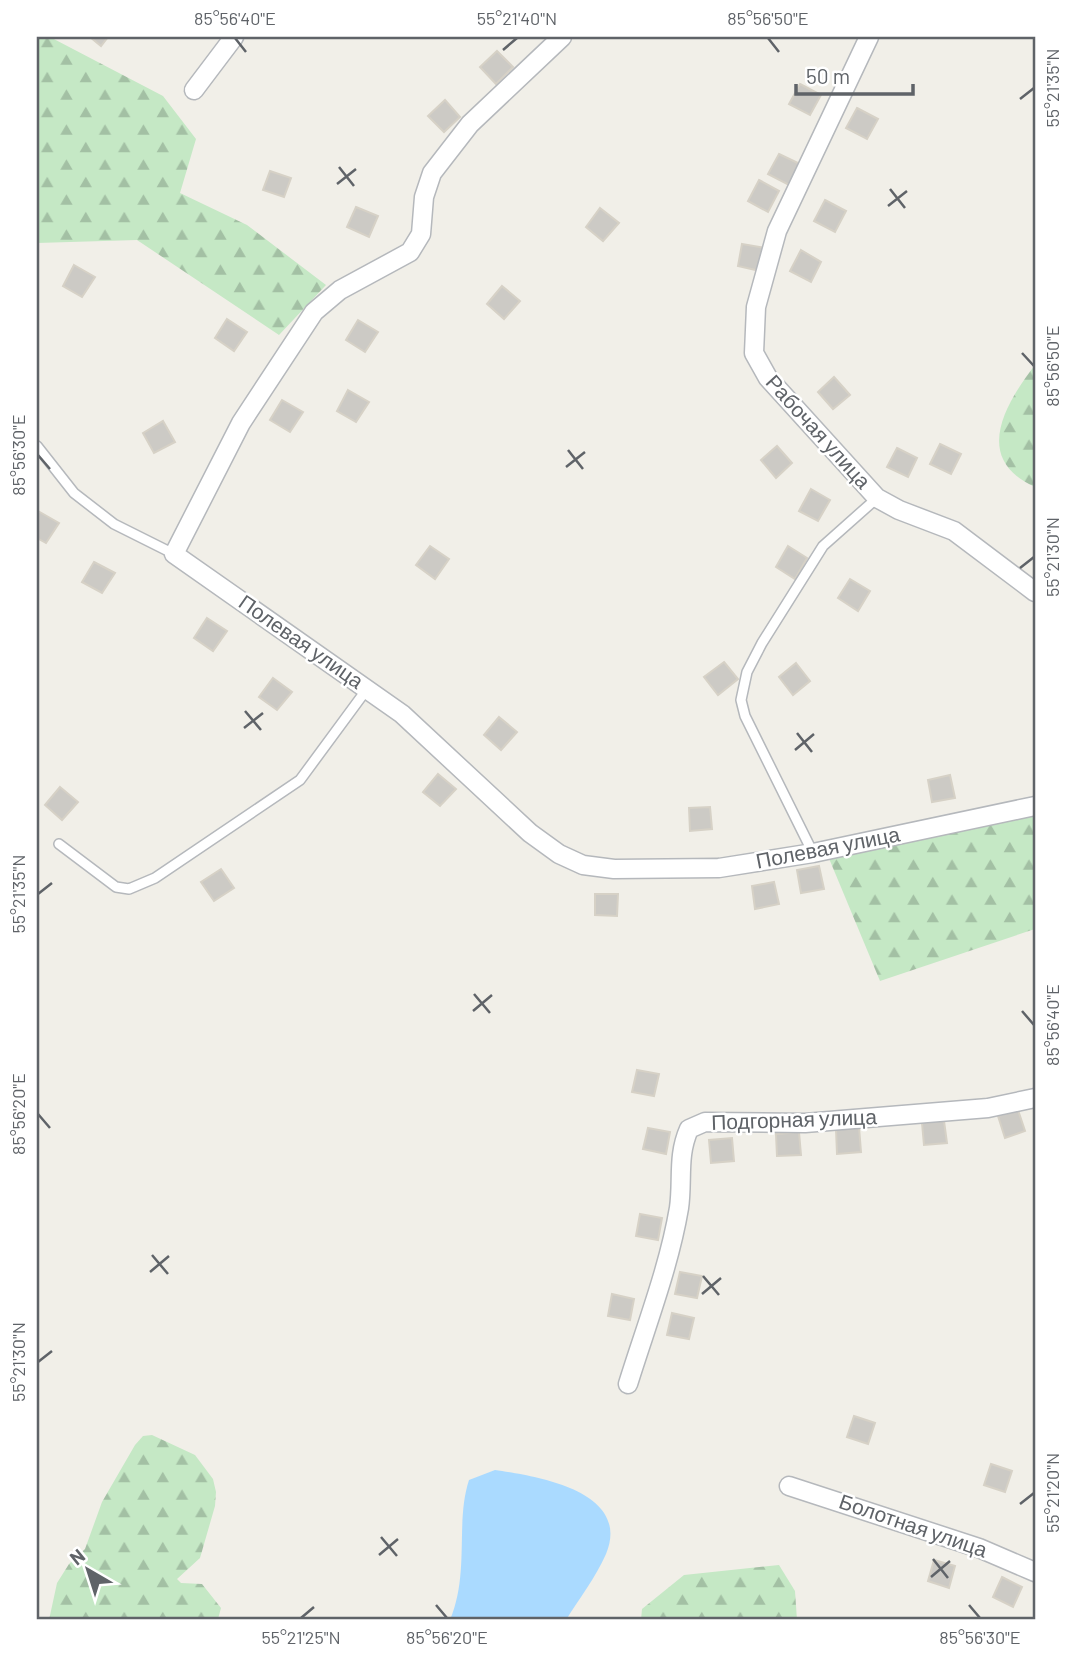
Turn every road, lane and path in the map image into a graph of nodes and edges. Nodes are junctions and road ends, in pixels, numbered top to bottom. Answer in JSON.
{"nodes":[{"id":1,"x":234,"y":37,"type":"edge"},
{"id":2,"x":562,"y":37,"type":"edge"},
{"id":3,"x":869,"y":37,"type":"edge"},
{"id":4,"x":194,"y":90,"type":"dead end"},
{"id":5,"x":37,"y":446,"type":"edge"},
{"id":6,"x":877,"y":498,"type":"junction"},
{"id":7,"x":174,"y":554,"type":"junction"},
{"id":8,"x":1035,"y":592,"type":"edge"},
{"id":9,"x":367,"y":689,"type":"junction"},
{"id":10,"x":1035,"y":806,"type":"edge"},
{"id":11,"x":59,"y":844,"type":"dead end"},
{"id":12,"x":813,"y":853,"type":"junction"},
{"id":13,"x":1035,"y":1098,"type":"edge"},
{"id":14,"x":628,"y":1384,"type":"dead end"},
{"id":15,"x":789,"y":1486,"type":"dead end"},
{"id":16,"x":1035,"y":1572,"type":"edge"}],
"edges":[{"from":1,"to":4,"type":"street"},
{"from":2,"to":7,"type":"street"},
{"from":3,"to":6,"type":"street","name":"Рабочая улица"},
{"from":5,"to":7,"type":"lane"},
{"from":6,"to":8,"type":"street","name":"Рабочая улица"},
{"from":6,"to":12,"type":"lane"},
{"from":7,"to":9,"type":"street","name":"Полевая улица"},
{"from":9,"to":11,"type":"lane"},
{"from":9,"to":12,"type":"street","name":"Полевая улица"},
{"from":10,"to":12,"type":"street","name":"Полевая улица"},
{"from":13,"to":14,"type":"street","name":"Подгорная улица"},
{"from":15,"to":16,"type":"street","name":"Болотная улица"}]}
